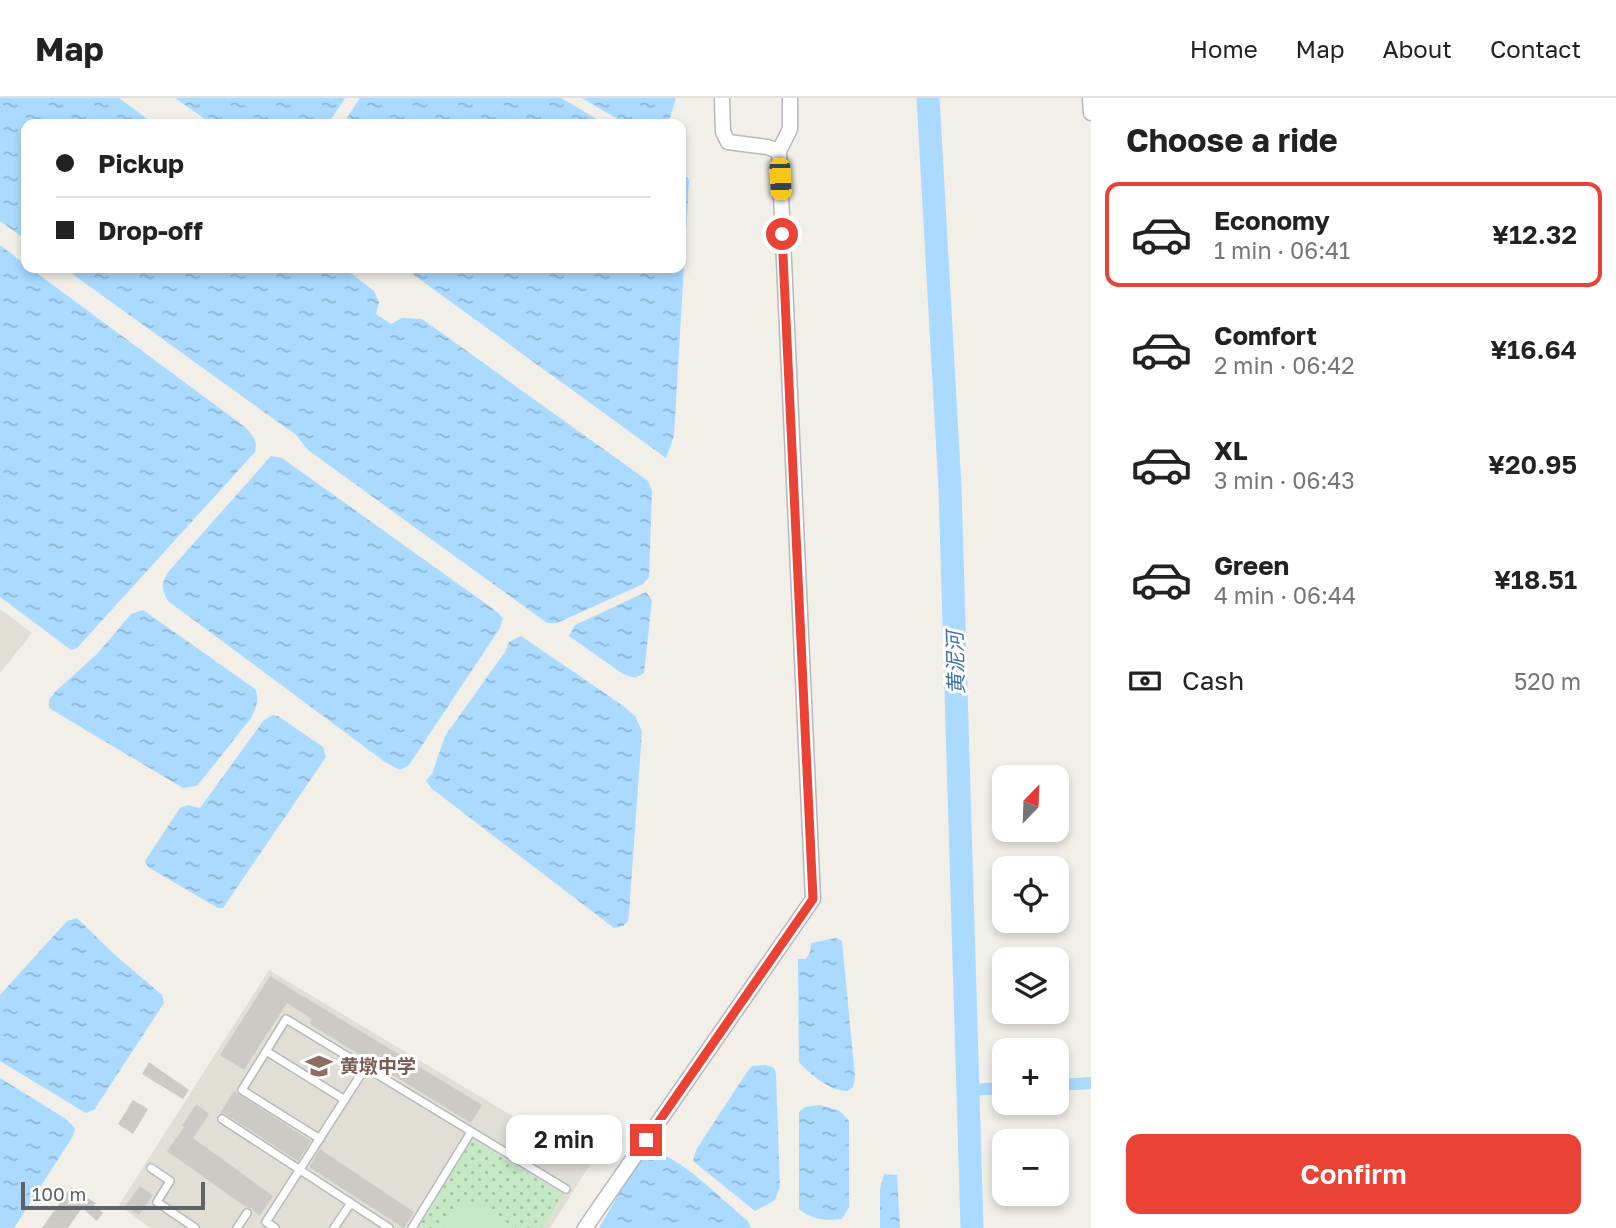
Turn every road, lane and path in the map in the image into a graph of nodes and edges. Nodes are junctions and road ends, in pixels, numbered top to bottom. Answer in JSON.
{"nodes":[{"id":1,"x":722,"y":98,"type":"edge"},
{"id":2,"x":790,"y":98,"type":"edge"},
{"id":3,"x":1090,"y":98,"type":"edge"},
{"id":4,"x":1091,"y":113,"type":"edge"},
{"id":5,"x":779,"y":151,"type":"junction"},
{"id":6,"x":266,"y":1051,"type":"junction"},
{"id":7,"x":365,"y":1068,"type":"junction"},
{"id":8,"x":345,"y":1100,"type":"junction"},
{"id":9,"x":222,"y":1119,"type":"dead end"},
{"id":10,"x":471,"y":1132,"type":"junction"},
{"id":11,"x":320,"y":1139,"type":"junction"},
{"id":12,"x":151,"y":1168,"type":"dead end"},
{"id":13,"x":300,"y":1170,"type":"junction"},
{"id":14,"x":566,"y":1189,"type":"dead end"},
{"id":15,"x":351,"y":1203,"type":"junction"},
{"id":16,"x":247,"y":1213,"type":"dead end"},
{"id":17,"x":195,"y":1228,"type":"edge"},
{"id":18,"x":237,"y":1228,"type":"edge"},
{"id":19,"x":275,"y":1228,"type":"edge"},
{"id":20,"x":334,"y":1228,"type":"edge"},
{"id":21,"x":389,"y":1228,"type":"edge"},
{"id":22,"x":412,"y":1228,"type":"edge"},
{"id":23,"x":585,"y":1228,"type":"edge"}],
"edges":[{"from":1,"to":5,"type":"street"},
{"from":2,"to":5,"type":"street"},
{"from":3,"to":4,"type":"street"},
{"from":5,"to":23,"type":"street"},
{"from":6,"to":7,"type":"lane"},
{"from":6,"to":8,"type":"lane"},
{"from":6,"to":11,"type":"lane"},
{"from":7,"to":8,"type":"lane"},
{"from":7,"to":10,"type":"lane"},
{"from":8,"to":11,"type":"lane"},
{"from":9,"to":13,"type":"lane"},
{"from":10,"to":14,"type":"lane"},
{"from":10,"to":22,"type":"lane"},
{"from":11,"to":13,"type":"lane"},
{"from":12,"to":17,"type":"lane"},
{"from":13,"to":15,"type":"lane"},
{"from":13,"to":19,"type":"lane"},
{"from":15,"to":20,"type":"lane"},
{"from":15,"to":21,"type":"lane"},
{"from":16,"to":18,"type":"lane"}]}
